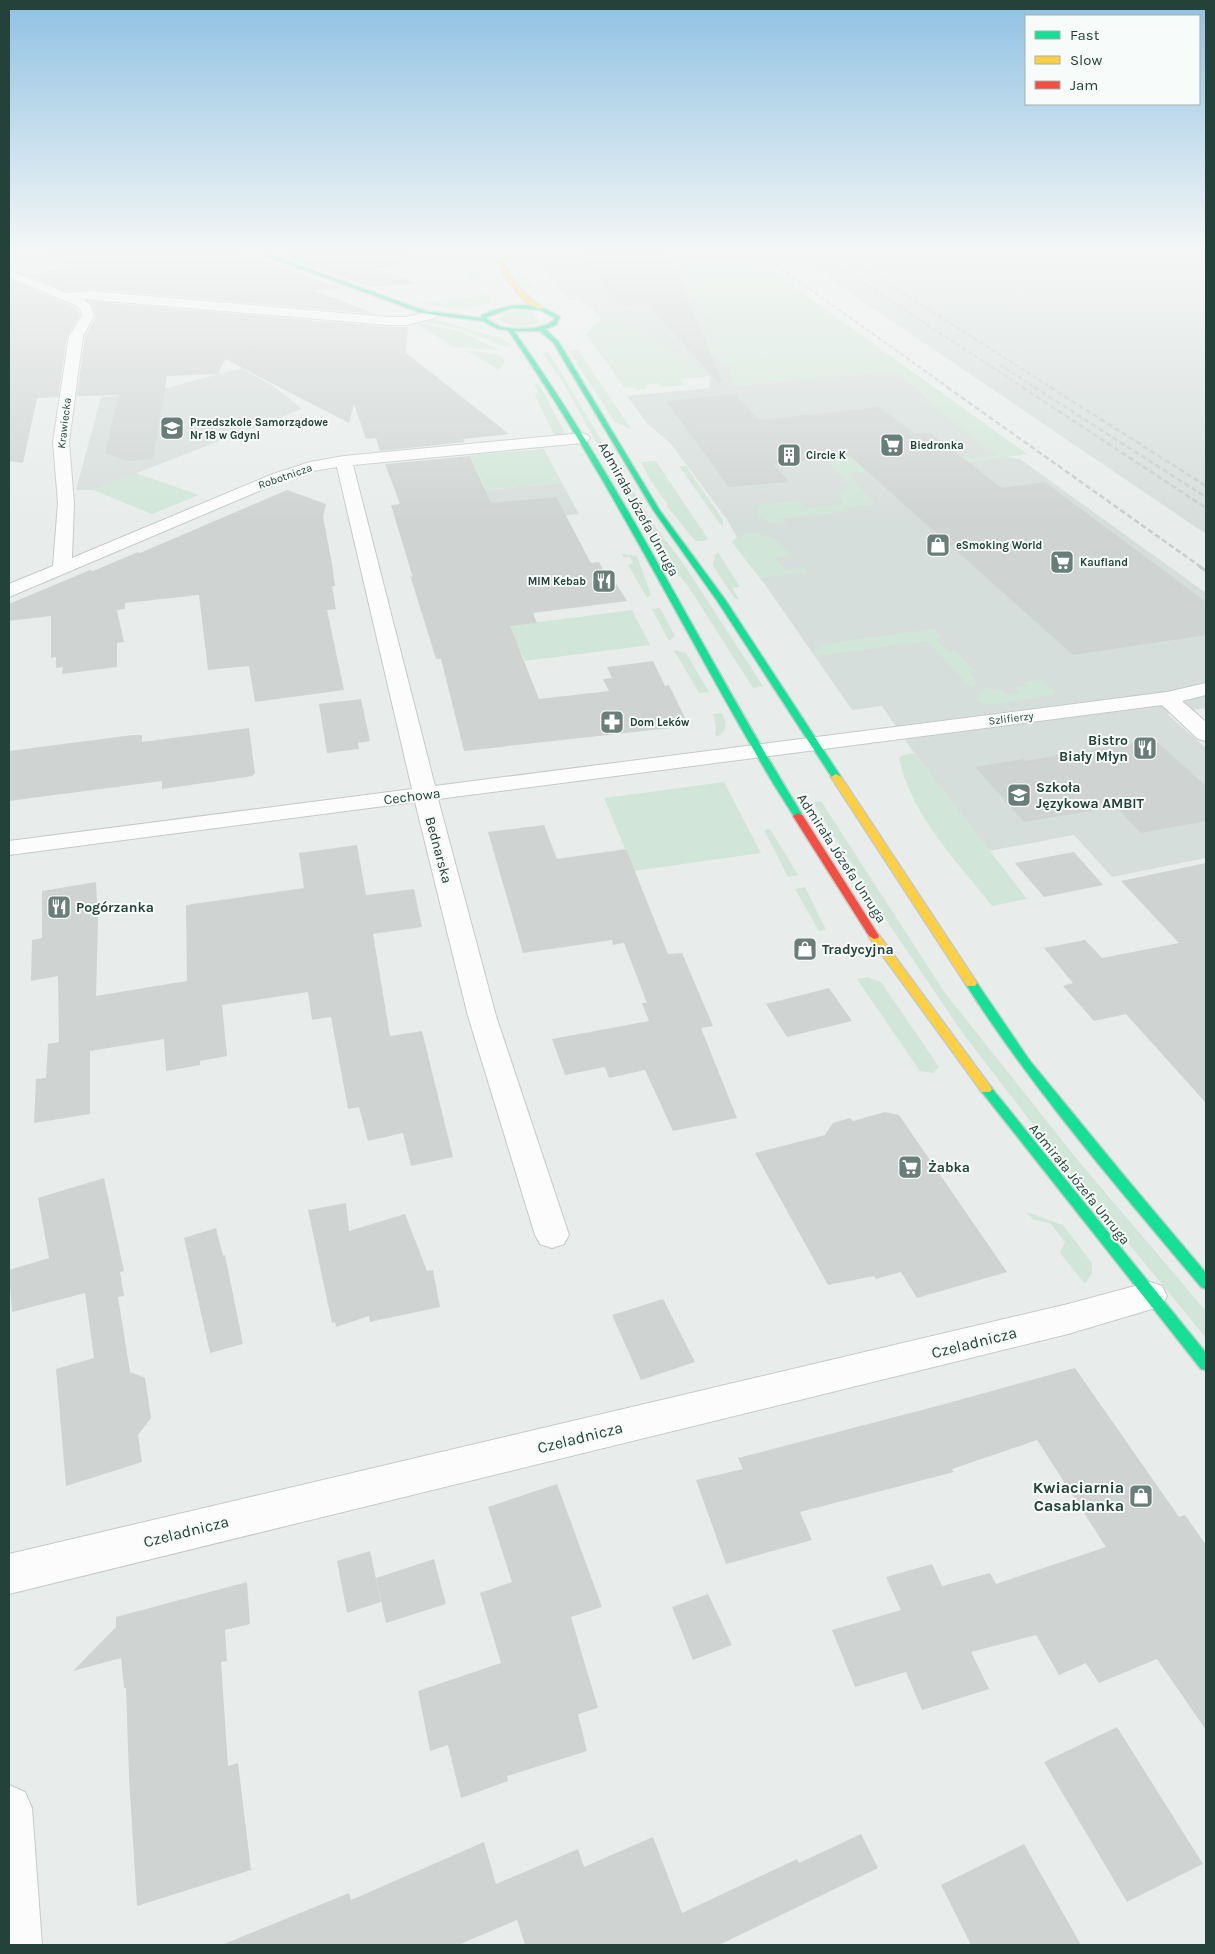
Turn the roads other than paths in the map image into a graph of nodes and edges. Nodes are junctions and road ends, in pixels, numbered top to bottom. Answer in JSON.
{"nodes":[{"id":1,"x":76,"y":339,"type":"edge"},
{"id":2,"x":511,"y":339,"type":"edge"},
{"id":3,"x":517,"y":339,"type":"edge"},
{"id":4,"x":552,"y":339,"type":"edge"},
{"id":5,"x":521,"y":344,"type":"junction"},
{"id":6,"x":582,"y":438,"type":"junction"},
{"id":7,"x":344,"y":461,"type":"junction"},
{"id":8,"x":62,"y":568,"type":"junction"},
{"id":9,"x":9,"y":591,"type":"edge"},
{"id":10,"x":1206,"y":690,"type":"edge"},
{"id":11,"x":1167,"y":698,"type":"junction"},
{"id":12,"x":1206,"y":734,"type":"edge"},
{"id":13,"x":815,"y":744,"type":"junction"},
{"id":14,"x":758,"y":752,"type":"junction"},
{"id":15,"x":425,"y":794,"type":"junction"},
{"id":16,"x":9,"y":848,"type":"edge"},
{"id":17,"x":552,"y":1234,"type":"dead end"},
{"id":18,"x":1206,"y":1283,"type":"edge"},
{"id":19,"x":1150,"y":1296,"type":"junction"},
{"id":20,"x":1206,"y":1364,"type":"edge"},
{"id":21,"x":9,"y":1574,"type":"edge"},
{"id":22,"x":9,"y":1808,"type":"edge"},
{"id":23,"x":17,"y":1945,"type":"edge"}],
"edges":[{"from":1,"to":8,"type":"street","name":"Krawiecka"},
{"from":2,"to":5,"type":"street"},
{"from":3,"to":5,"type":"street","name":"Admirała Józefa Unruga"},
{"from":4,"to":13,"type":"street","name":"Admirała Józefa Unruga"},
{"from":5,"to":6,"type":"street","name":"Admirała Józefa Unruga"},
{"from":6,"to":7,"type":"street","name":"Robotnicza"},
{"from":6,"to":14,"type":"street","name":"Admirała Józefa Unruga"},
{"from":7,"to":8,"type":"street","name":"Robotnicza"},
{"from":7,"to":15,"type":"street","name":"Bednarska"},
{"from":8,"to":9,"type":"street","name":"Robotnicza"},
{"from":10,"to":11,"type":"street","name":"Szlifierzy"},
{"from":11,"to":12,"type":"street"},
{"from":11,"to":13,"type":"street","name":"Szlifierzy"},
{"from":13,"to":14,"type":"street","name":"Cechowa"},
{"from":13,"to":18,"type":"street","name":"Admirała Józefa Unruga"},
{"from":14,"to":15,"type":"street","name":"Cechowa"},
{"from":14,"to":19,"type":"street","name":"Admirała Józefa Unruga"},
{"from":15,"to":16,"type":"street","name":"Cechowa"},
{"from":15,"to":17,"type":"street","name":"Bednarska"},
{"from":19,"to":20,"type":"street","name":"Admirała Józefa Unruga"},
{"from":19,"to":21,"type":"street","name":"Czeladnicza"},
{"from":22,"to":23,"type":"street"}]}
